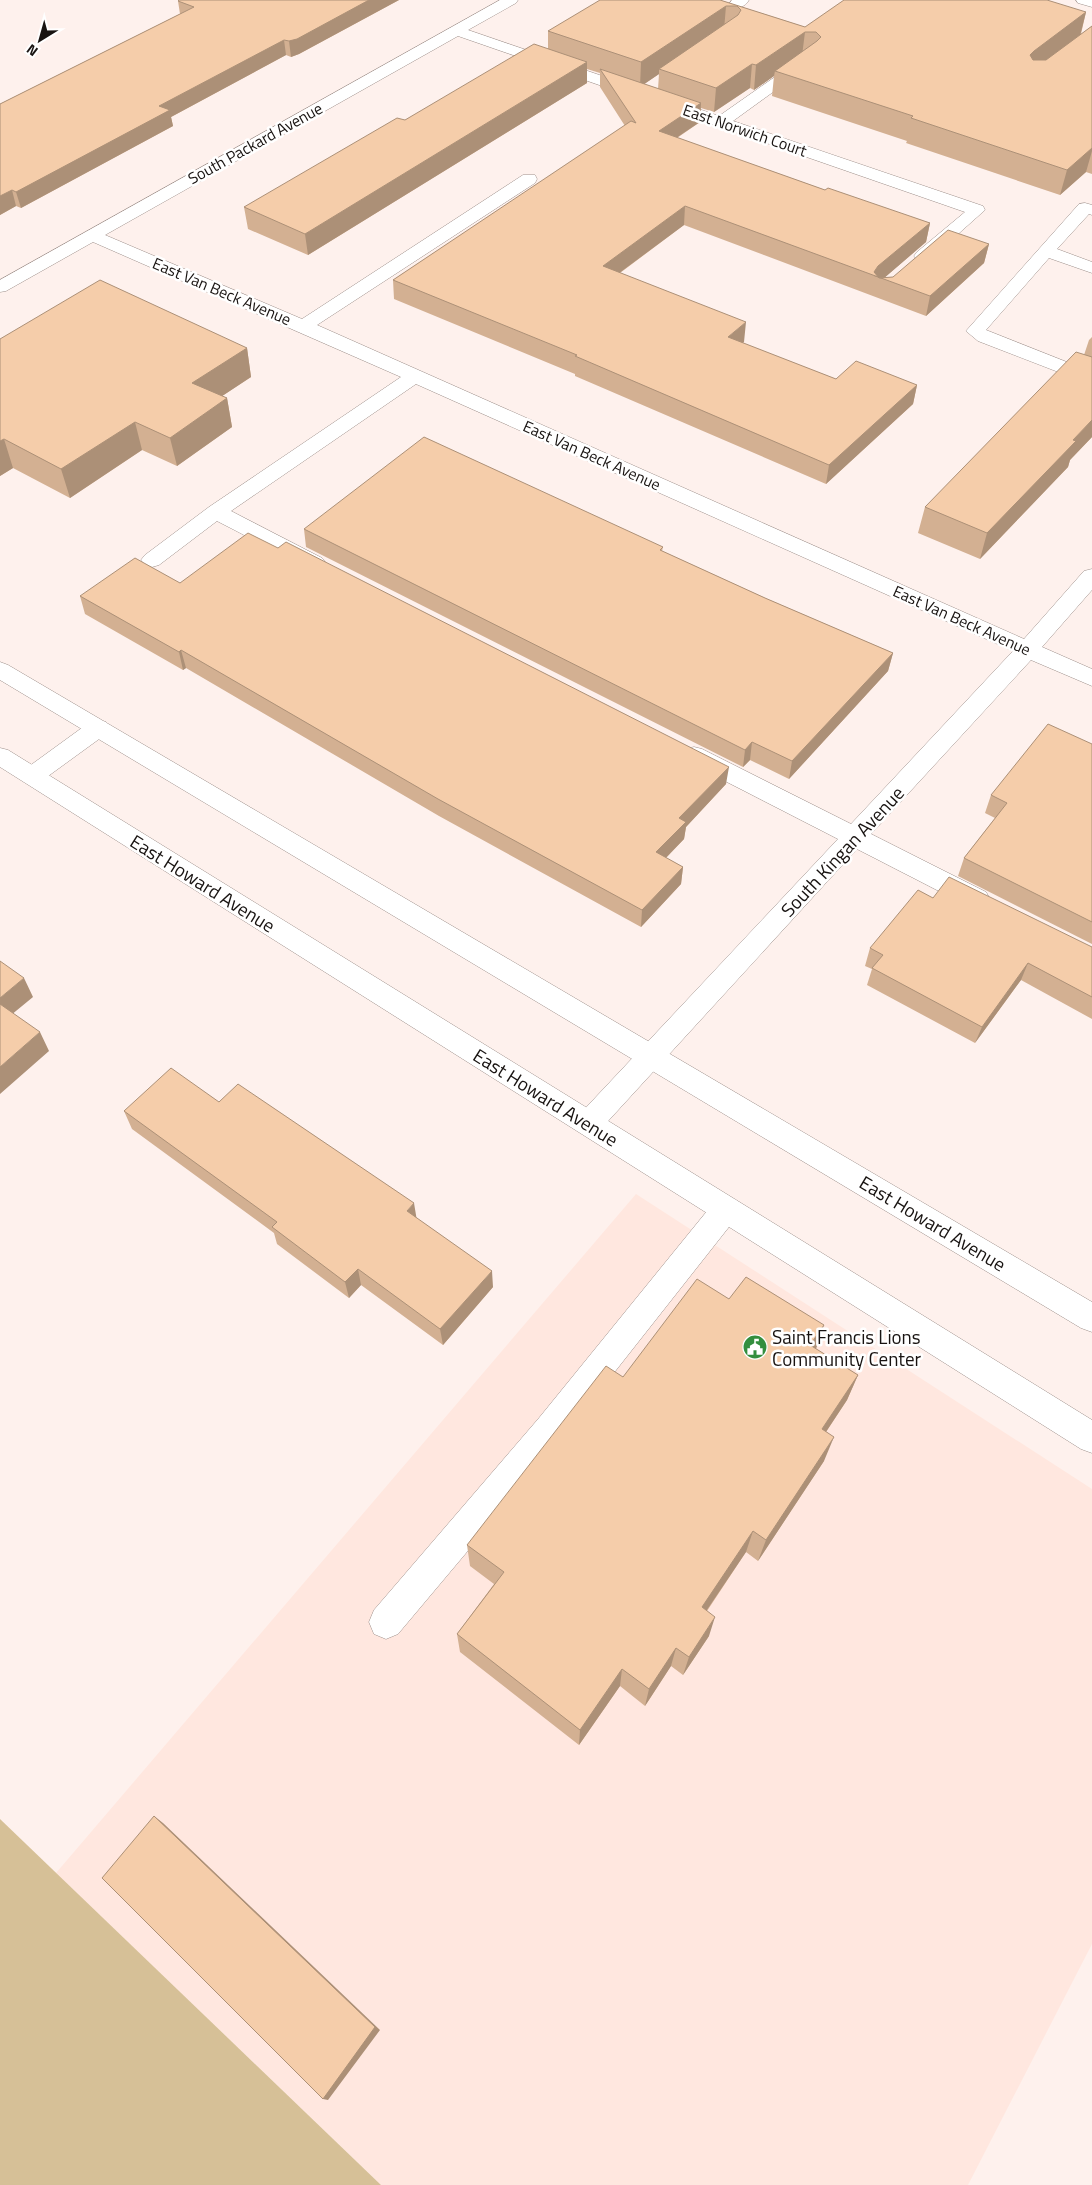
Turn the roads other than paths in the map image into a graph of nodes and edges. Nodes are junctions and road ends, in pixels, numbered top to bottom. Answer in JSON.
{"nodes":[{"id":1,"x":511,"y":0,"type":"edge"},
{"id":2,"x":1083,"y":0,"type":"edge"},
{"id":3,"x":1092,"y":3,"type":"edge"},
{"id":4,"x":457,"y":31,"type":"junction"},
{"id":5,"x":808,"y":61,"type":"edge"},
{"id":6,"x":658,"y":84,"type":"edge"},
{"id":7,"x":642,"y":95,"type":"junction"},
{"id":8,"x":721,"y":122,"type":"junction"},
{"id":9,"x":529,"y":179,"type":"dead end"},
{"id":10,"x":1092,"y":210,"type":"edge"},
{"id":11,"x":91,"y":234,"type":"junction"},
{"id":12,"x":1048,"y":252,"type":"junction"},
{"id":13,"x":911,"y":266,"type":"edge"},
{"id":14,"x":1092,"y":268,"type":"edge"},
{"id":15,"x":0,"y":287,"type":"edge"},
{"id":16,"x":303,"y":326,"type":"junction"},
{"id":17,"x":415,"y":376,"type":"junction"},
{"id":18,"x":1092,"y":379,"type":"edge"},
{"id":19,"x":216,"y":512,"type":"junction"},
{"id":20,"x":152,"y":560,"type":"dead end"},
{"id":21,"x":331,"y":570,"type":"edge"},
{"id":22,"x":1092,"y":576,"type":"edge"},
{"id":23,"x":1028,"y":650,"type":"junction"},
{"id":24,"x":0,"y":670,"type":"edge"},
{"id":25,"x":1092,"y":678,"type":"edge"},
{"id":26,"x":98,"y":728,"type":"junction"},
{"id":27,"x":673,"y":745,"type":"edge"},
{"id":28,"x":0,"y":756,"type":"edge"},
{"id":29,"x":32,"y":776,"type":"junction"},
{"id":30,"x":854,"y":837,"type":"junction"},
{"id":31,"x":997,"y":910,"type":"edge"},
{"id":32,"x":652,"y":1055,"type":"junction"},
{"id":33,"x":589,"y":1123,"type":"junction"},
{"id":34,"x":726,"y":1209,"type":"junction"},
{"id":35,"x":1092,"y":1318,"type":"edge"},
{"id":36,"x":1092,"y":1438,"type":"edge"},
{"id":37,"x":386,"y":1622,"type":"dead end"}],
"edges":[{"from":1,"to":4,"type":"street","name":"South Packard Avenue"},
{"from":2,"to":3,"type":"street"},
{"from":4,"to":7,"type":"street","name":"East Norwich Court"},
{"from":4,"to":11,"type":"street","name":"South Packard Avenue"},
{"from":5,"to":8,"type":"street"},
{"from":6,"to":7,"type":"street"},
{"from":7,"to":8,"type":"street","name":"East Norwich Court"},
{"from":8,"to":13,"type":"street","name":"East Norwich Court"},
{"from":9,"to":16,"type":"street"},
{"from":10,"to":12,"type":"street"},
{"from":11,"to":15,"type":"street","name":"South Packard Avenue"},
{"from":11,"to":16,"type":"street","name":"East Van Beck Avenue"},
{"from":12,"to":14,"type":"street"},
{"from":12,"to":18,"type":"street"},
{"from":16,"to":17,"type":"street","name":"East Van Beck Avenue"},
{"from":17,"to":19,"type":"street"},
{"from":17,"to":23,"type":"street","name":"East Van Beck Avenue"},
{"from":19,"to":20,"type":"street"},
{"from":19,"to":21,"type":"street"},
{"from":22,"to":23,"type":"street","name":"South Kingan Avenue"},
{"from":23,"to":25,"type":"street","name":"East Van Beck Avenue"},
{"from":23,"to":30,"type":"street","name":"South Kingan Avenue"},
{"from":24,"to":26,"type":"street","name":"East Howard Avenue"},
{"from":26,"to":29,"type":"street"},
{"from":26,"to":32,"type":"street","name":"East Howard Avenue"},
{"from":27,"to":30,"type":"street"},
{"from":28,"to":29,"type":"street","name":"East Howard Avenue"},
{"from":29,"to":33,"type":"street","name":"East Howard Avenue"},
{"from":30,"to":31,"type":"street"},
{"from":30,"to":32,"type":"street","name":"South Kingan Avenue"},
{"from":32,"to":33,"type":"street","name":"South Kingan Avenue"},
{"from":32,"to":35,"type":"street","name":"East Howard Avenue"},
{"from":33,"to":34,"type":"street","name":"East Howard Avenue"},
{"from":34,"to":36,"type":"street","name":"East Howard Avenue"},
{"from":34,"to":37,"type":"street"}]}
